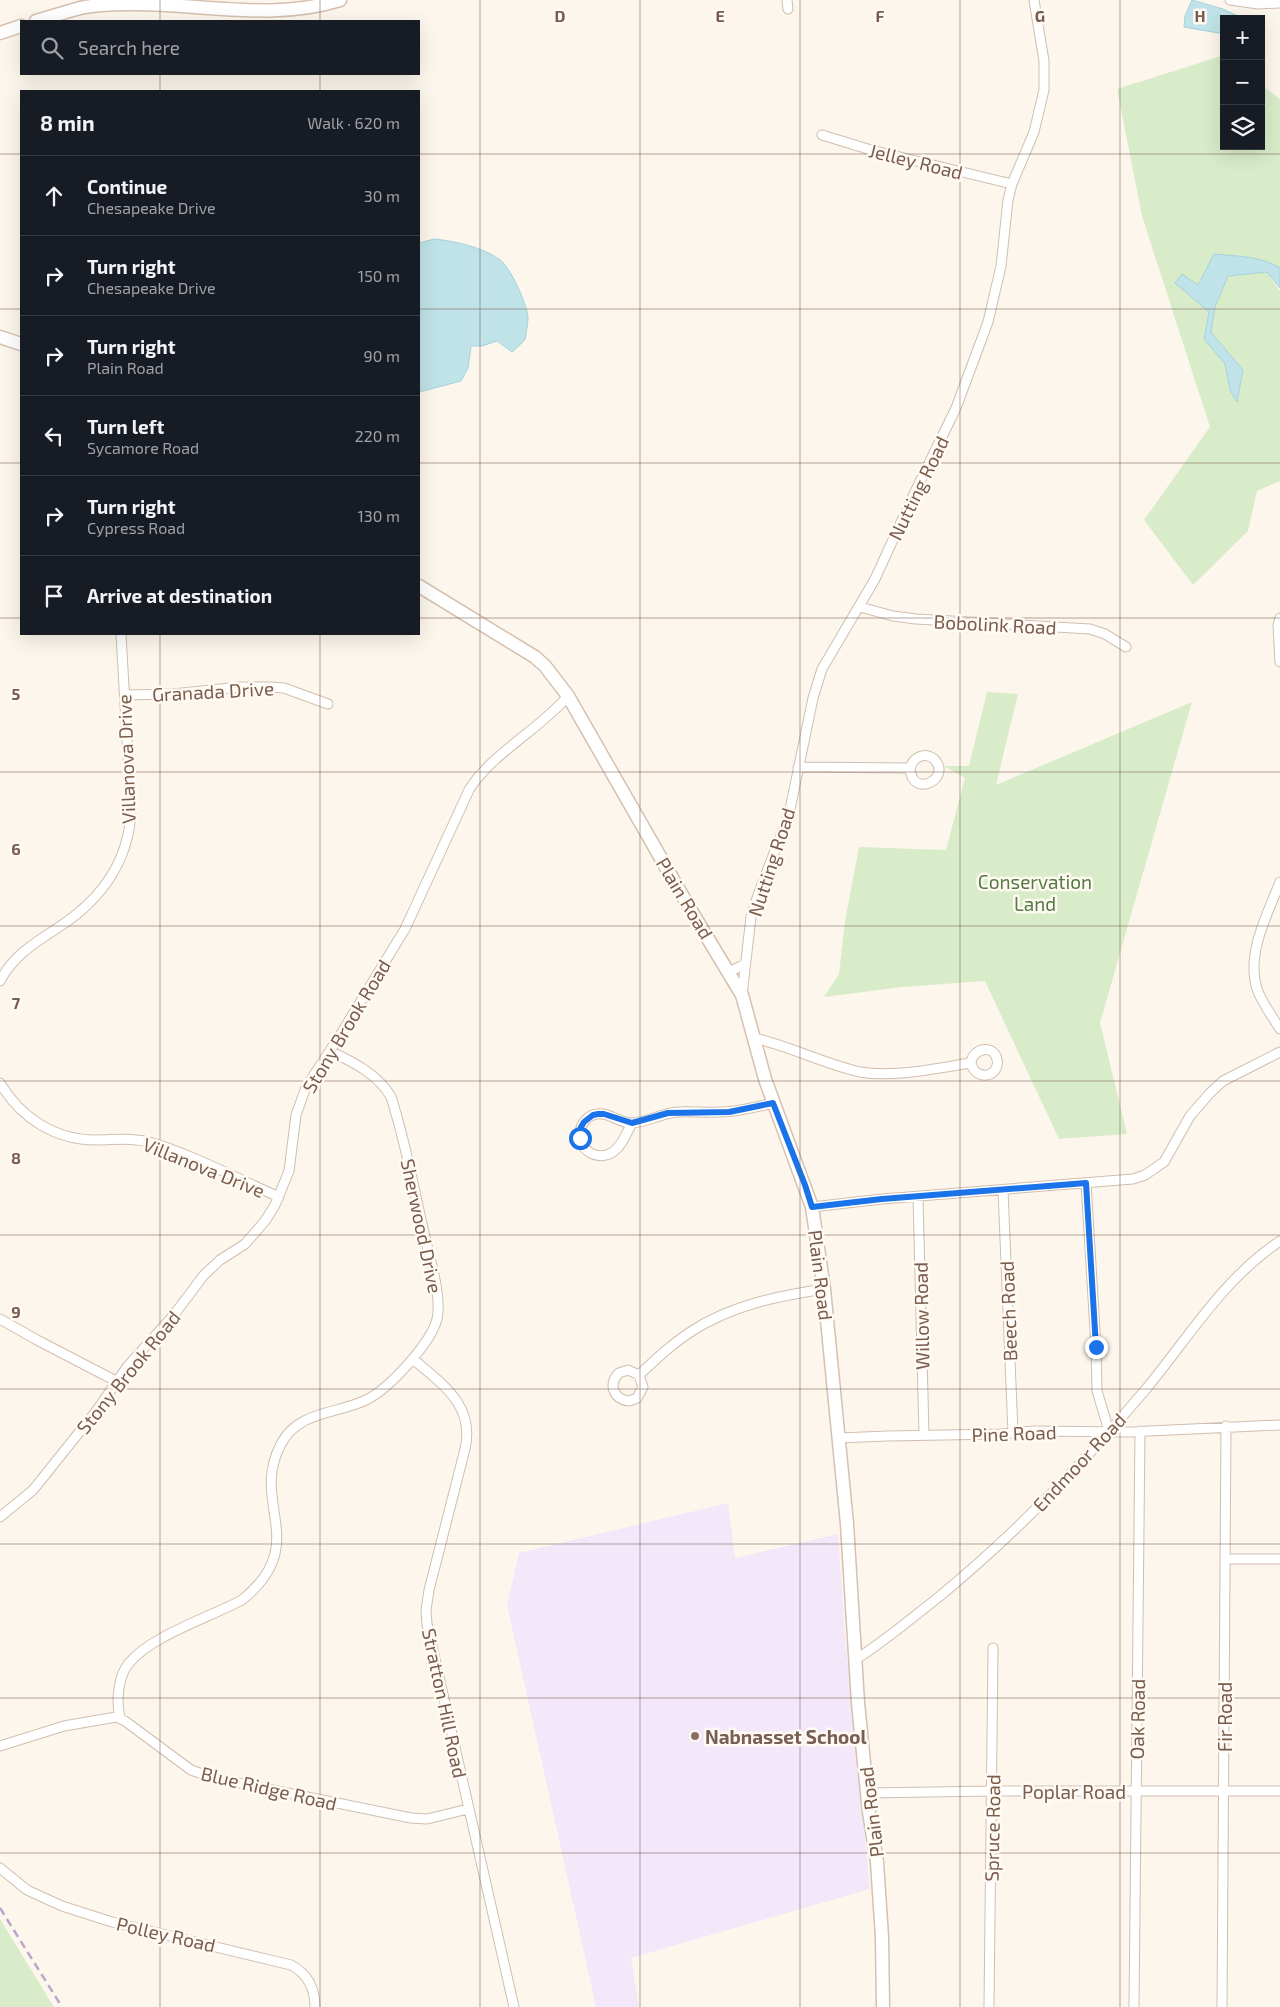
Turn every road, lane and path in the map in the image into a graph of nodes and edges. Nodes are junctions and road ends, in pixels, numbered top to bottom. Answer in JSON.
{"nodes":[{"id":1,"x":340,"y":0,"type":"edge"},
{"id":2,"x":1034,"y":0,"type":"edge"},
{"id":3,"x":1230,"y":0,"type":"edge"},
{"id":4,"x":1280,"y":3,"type":"edge"},
{"id":5,"x":40,"y":20,"type":"edge"},
{"id":6,"x":20,"y":26,"type":"edge"},
{"id":7,"x":0,"y":33,"type":"edge"},
{"id":8,"x":822,"y":135,"type":"dead end"},
{"id":9,"x":1012,"y":184,"type":"junction"},
{"id":10,"x":0,"y":337,"type":"edge"},
{"id":11,"x":20,"y":344,"type":"edge"},
{"id":12,"x":420,"y":587,"type":"edge"},
{"id":13,"x":860,"y":607,"type":"junction"},
{"id":14,"x":1280,"y":618,"type":"edge"},
{"id":15,"x":121,"y":635,"type":"edge"},
{"id":16,"x":1126,"y":647,"type":"dead end"},
{"id":17,"x":1280,"y":662,"type":"edge"},
{"id":18,"x":125,"y":695,"type":"junction"},
{"id":19,"x":568,"y":696,"type":"junction"},
{"id":20,"x":328,"y":704,"type":"dead end"},
{"id":21,"x":798,"y":767,"type":"junction"},
{"id":22,"x":910,"y":768,"type":"dead end"},
{"id":23,"x":1280,"y":882,"type":"edge"},
{"id":24,"x":745,"y":964,"type":"junction"},
{"id":25,"x":729,"y":972,"type":"junction"},
{"id":26,"x":0,"y":981,"type":"edge"},
{"id":27,"x":742,"y":995,"type":"junction"},
{"id":28,"x":1280,"y":1029,"type":"edge"},
{"id":29,"x":754,"y":1038,"type":"junction"},
{"id":30,"x":330,"y":1051,"type":"junction"},
{"id":31,"x":1280,"y":1052,"type":"edge"},
{"id":32,"x":971,"y":1063,"type":"dead end"},
{"id":33,"x":0,"y":1082,"type":"edge"},
{"id":34,"x":773,"y":1103,"type":"junction"},
{"id":35,"x":632,"y":1123,"type":"junction"},
{"id":36,"x":1086,"y":1183,"type":"junction"},
{"id":37,"x":1003,"y":1190,"type":"junction"},
{"id":38,"x":279,"y":1197,"type":"junction"},
{"id":39,"x":918,"y":1197,"type":"junction"},
{"id":40,"x":812,"y":1207,"type":"junction"},
{"id":41,"x":1280,"y":1240,"type":"edge"},
{"id":42,"x":824,"y":1289,"type":"junction"},
{"id":43,"x":0,"y":1319,"type":"edge"},
{"id":44,"x":413,"y":1360,"type":"junction"},
{"id":45,"x":639,"y":1375,"type":"dead end"},
{"id":46,"x":116,"y":1381,"type":"junction"},
{"id":47,"x":1280,"y":1425,"type":"edge"},
{"id":48,"x":1226,"y":1426,"type":"junction"},
{"id":49,"x":1109,"y":1431,"type":"junction"},
{"id":50,"x":1140,"y":1431,"type":"junction"},
{"id":51,"x":1013,"y":1433,"type":"junction"},
{"id":52,"x":924,"y":1436,"type":"junction"},
{"id":53,"x":839,"y":1438,"type":"junction"},
{"id":54,"x":0,"y":1517,"type":"edge"},
{"id":55,"x":1225,"y":1559,"type":"junction"},
{"id":56,"x":1280,"y":1559,"type":"edge"},
{"id":57,"x":993,"y":1648,"type":"dead end"},
{"id":58,"x":855,"y":1660,"type":"junction"},
{"id":59,"x":120,"y":1718,"type":"junction"},
{"id":60,"x":0,"y":1746,"type":"edge"},
{"id":61,"x":992,"y":1791,"type":"junction"},
{"id":62,"x":1136,"y":1791,"type":"junction"},
{"id":63,"x":1223,"y":1791,"type":"junction"},
{"id":64,"x":1280,"y":1791,"type":"edge"},
{"id":65,"x":869,"y":1793,"type":"junction"},
{"id":66,"x":468,"y":1809,"type":"junction"},
{"id":67,"x":0,"y":1868,"type":"edge"},
{"id":68,"x":315,"y":2007,"type":"edge"},
{"id":69,"x":514,"y":2007,"type":"edge"},
{"id":70,"x":883,"y":2007,"type":"edge"},
{"id":71,"x":989,"y":2007,"type":"edge"},
{"id":72,"x":1134,"y":2007,"type":"edge"},
{"id":73,"x":1222,"y":2007,"type":"edge"}],
"edges":[{"from":1,"to":5,"type":"main road"},
{"from":2,"to":9,"type":"street","name":"Nutting Road"},
{"from":3,"to":4,"type":"street"},
{"from":6,"to":7,"type":"main road"},
{"from":8,"to":9,"type":"street","name":"Jelley Road"},
{"from":9,"to":13,"type":"street","name":"Nutting Road"},
{"from":10,"to":11,"type":"main road"},
{"from":12,"to":19,"type":"main road","name":"Plain Road"},
{"from":13,"to":16,"type":"street","name":"Bobolink Road"},
{"from":13,"to":21,"type":"street","name":"Nutting Road"},
{"from":14,"to":17,"type":"street"},
{"from":15,"to":18,"type":"street","name":"Villanova Drive"},
{"from":18,"to":20,"type":"street","name":"Granada Drive"},
{"from":18,"to":26,"type":"street","name":"Villanova Drive"},
{"from":19,"to":25,"type":"main road","name":"Plain Road"},
{"from":19,"to":30,"type":"street","name":"Stony Brook Road"},
{"from":21,"to":22,"type":"street"},
{"from":21,"to":24,"type":"street","name":"Nutting Road"},
{"from":23,"to":28,"type":"street"},
{"from":24,"to":25,"type":"street"},
{"from":24,"to":27,"type":"street","name":"Nutting Road"},
{"from":25,"to":27,"type":"main road","name":"Plain Road"},
{"from":27,"to":29,"type":"main road","name":"Plain Road"},
{"from":29,"to":32,"type":"street"},
{"from":29,"to":34,"type":"main road","name":"Plain Road"},
{"from":30,"to":38,"type":"street","name":"Stony Brook Road"},
{"from":30,"to":44,"type":"street","name":"Sherwood Drive"},
{"from":31,"to":36,"type":"street"},
{"from":33,"to":38,"type":"street","name":"Villanova Drive"},
{"from":34,"to":35,"type":"street"},
{"from":34,"to":40,"type":"main road","name":"Plain Road"},
{"from":35,"to":35,"type":"street"},
{"from":36,"to":37,"type":"street"},
{"from":36,"to":49,"type":"street"},
{"from":37,"to":39,"type":"street"},
{"from":37,"to":51,"type":"street","name":"Beech Road"},
{"from":38,"to":46,"type":"street","name":"Stony Brook Road"},
{"from":39,"to":40,"type":"street"},
{"from":39,"to":52,"type":"street","name":"Willow Road"},
{"from":40,"to":42,"type":"main road","name":"Plain Road"},
{"from":41,"to":49,"type":"street","name":"Endmoor Road"},
{"from":42,"to":45,"type":"street"},
{"from":42,"to":53,"type":"main road","name":"Plain Road"},
{"from":43,"to":46,"type":"street"},
{"from":44,"to":59,"type":"street","name":"Sherwood Drive"},
{"from":44,"to":66,"type":"street","name":"Stratton Hill Road"},
{"from":46,"to":54,"type":"street","name":"Stony Brook Road"},
{"from":47,"to":48,"type":"street","name":"Pine Road"},
{"from":48,"to":50,"type":"street","name":"Pine Road"},
{"from":48,"to":55,"type":"street","name":"Fir Road"},
{"from":49,"to":50,"type":"street","name":"Pine Road"},
{"from":49,"to":51,"type":"street","name":"Pine Road"},
{"from":49,"to":58,"type":"street","name":"Endmoor Road"},
{"from":50,"to":62,"type":"street","name":"Oak Road"},
{"from":51,"to":52,"type":"street","name":"Pine Road"},
{"from":52,"to":53,"type":"street","name":"Pine Road"},
{"from":53,"to":58,"type":"main road","name":"Plain Road"},
{"from":55,"to":56,"type":"street"},
{"from":55,"to":63,"type":"street","name":"Fir Road"},
{"from":57,"to":61,"type":"street","name":"Spruce Road"},
{"from":58,"to":65,"type":"main road","name":"Plain Road"},
{"from":59,"to":60,"type":"street"},
{"from":59,"to":66,"type":"street","name":"Blue Ridge Road"},
{"from":61,"to":62,"type":"street","name":"Poplar Road"},
{"from":61,"to":65,"type":"street","name":"Poplar Road"},
{"from":61,"to":71,"type":"street","name":"Spruce Road"},
{"from":62,"to":63,"type":"street","name":"Poplar Road"},
{"from":62,"to":72,"type":"street","name":"Oak Road"},
{"from":63,"to":64,"type":"street","name":"Poplar Road"},
{"from":63,"to":73,"type":"street","name":"Fir Road"},
{"from":65,"to":70,"type":"main road","name":"Plain Road"},
{"from":66,"to":69,"type":"street","name":"Stratton Hill Road"},
{"from":67,"to":68,"type":"street","name":"Polley Road"}]}
